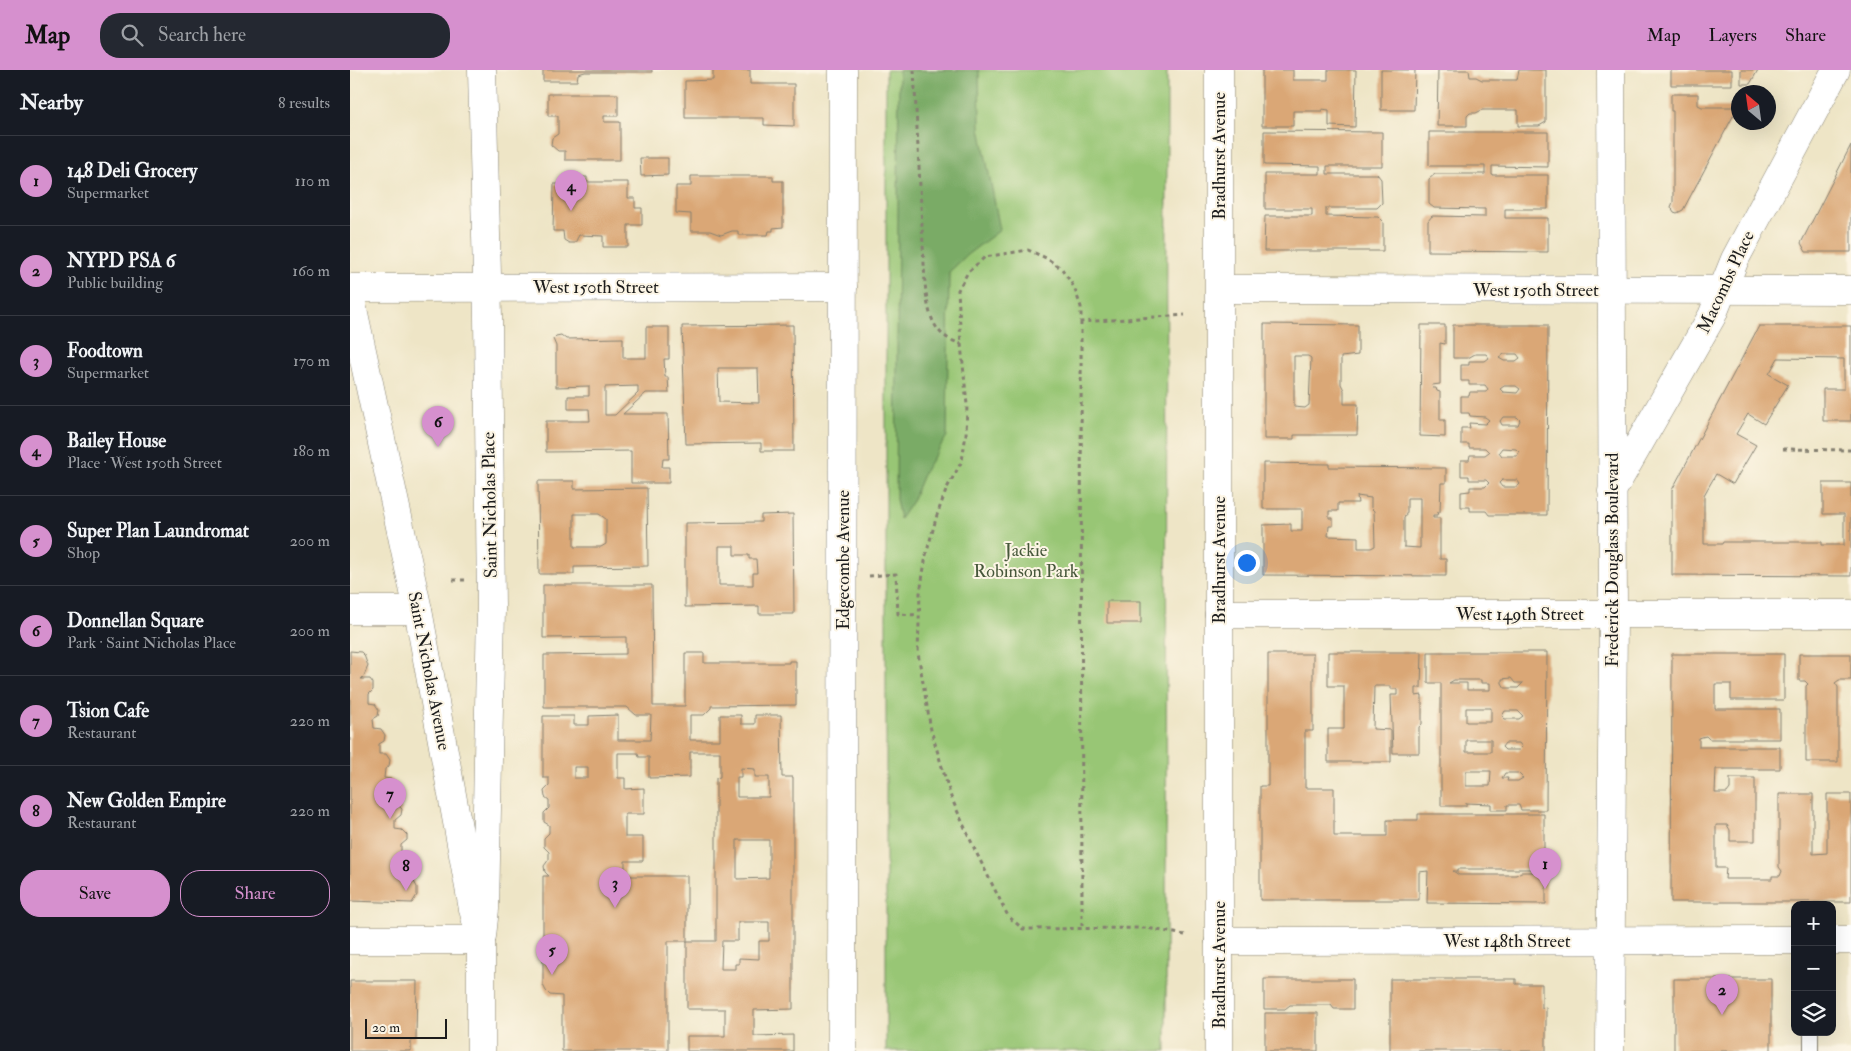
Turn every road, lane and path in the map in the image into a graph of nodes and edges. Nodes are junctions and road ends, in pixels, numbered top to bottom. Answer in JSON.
{"nodes":[{"id":1,"x":482,"y":70,"type":"edge"},
{"id":2,"x":843,"y":70,"type":"edge"},
{"id":3,"x":914,"y":70,"type":"edge"},
{"id":4,"x":1219,"y":70,"type":"edge"},
{"id":5,"x":1611,"y":70,"type":"edge"},
{"id":6,"x":1836,"y":70,"type":"edge"},
{"id":7,"x":487,"y":287,"type":"junction"},
{"id":8,"x":843,"y":287,"type":"junction"},
{"id":9,"x":350,"y":288,"type":"edge"},
{"id":10,"x":1220,"y":289,"type":"junction"},
{"id":11,"x":1610,"y":290,"type":"junction"},
{"id":12,"x":1724,"y":290,"type":"junction"},
{"id":13,"x":1851,"y":290,"type":"edge"},
{"id":14,"x":350,"y":295,"type":"edge"},
{"id":15,"x":1185,"y":316,"type":"dead end"},
{"id":16,"x":1081,"y":322,"type":"junction"},
{"id":17,"x":961,"y":344,"type":"junction"},
{"id":18,"x":1783,"y":449,"type":"dead end"},
{"id":19,"x":1851,"y":450,"type":"edge"},
{"id":20,"x":1612,"y":492,"type":"junction"},
{"id":21,"x":896,"y":574,"type":"dead end"},
{"id":22,"x":350,"y":610,"type":"edge"},
{"id":23,"x":418,"y":610,"type":"junction"},
{"id":24,"x":1218,"y":614,"type":"junction"},
{"id":25,"x":1612,"y":614,"type":"junction"},
{"id":26,"x":1851,"y":614,"type":"edge"},
{"id":27,"x":918,"y":615,"type":"junction"},
{"id":28,"x":1082,"y":928,"type":"junction"},
{"id":29,"x":1185,"y":935,"type":"dead end"},
{"id":30,"x":350,"y":940,"type":"edge"},
{"id":31,"x":481,"y":940,"type":"junction"},
{"id":32,"x":1791,"y":940,"type":"edge"},
{"id":33,"x":1836,"y":940,"type":"edge"},
{"id":34,"x":1851,"y":940,"type":"edge"},
{"id":35,"x":1219,"y":941,"type":"junction"},
{"id":36,"x":1610,"y":941,"type":"junction"},
{"id":37,"x":1811,"y":1036,"type":"edge"},
{"id":38,"x":481,"y":1051,"type":"edge"},
{"id":39,"x":842,"y":1051,"type":"edge"},
{"id":40,"x":1219,"y":1051,"type":"edge"},
{"id":41,"x":1610,"y":1051,"type":"edge"},
{"id":42,"x":1811,"y":1051,"type":"edge"}],
"edges":[{"from":1,"to":7,"type":"street","name":"Saint Nicholas Place"},
{"from":2,"to":8,"type":"street","name":"Edgecombe Avenue"},
{"from":3,"to":17,"type":"path"},
{"from":4,"to":10,"type":"street","name":"Bradhurst Avenue"},
{"from":5,"to":11,"type":"street","name":"Frederick Douglass Boulevard"},
{"from":6,"to":12,"type":"street","name":"Macombs Place"},
{"from":7,"to":8,"type":"street","name":"West 150th Street"},
{"from":7,"to":9,"type":"street","name":"West 150th Street"},
{"from":7,"to":31,"type":"street","name":"Saint Nicholas Place"},
{"from":8,"to":39,"type":"street","name":"Edgecombe Avenue"},
{"from":10,"to":11,"type":"street","name":"West 150th Street"},
{"from":10,"to":24,"type":"street","name":"Bradhurst Avenue"},
{"from":11,"to":12,"type":"street","name":"West 150th Street"},
{"from":11,"to":20,"type":"street","name":"Frederick Douglass Boulevard"},
{"from":12,"to":13,"type":"street","name":"West 150th Street"},
{"from":12,"to":20,"type":"street","name":"Macombs Place"},
{"from":14,"to":23,"type":"street","name":"Saint Nicholas Avenue"},
{"from":15,"to":16,"type":"path"},
{"from":16,"to":17,"type":"path"},
{"from":16,"to":28,"type":"path"},
{"from":17,"to":27,"type":"path"},
{"from":18,"to":19,"type":"path"},
{"from":20,"to":25,"type":"street","name":"Frederick Douglass Boulevard"},
{"from":21,"to":27,"type":"path"},
{"from":22,"to":23,"type":"street"},
{"from":23,"to":31,"type":"street","name":"Saint Nicholas Avenue"},
{"from":24,"to":25,"type":"street","name":"West 149th Street"},
{"from":24,"to":35,"type":"street","name":"Bradhurst Avenue"},
{"from":25,"to":26,"type":"street","name":"West 149th Street"},
{"from":25,"to":36,"type":"street","name":"Frederick Douglass Boulevard"},
{"from":27,"to":28,"type":"path"},
{"from":28,"to":29,"type":"path"},
{"from":30,"to":31,"type":"street"},
{"from":31,"to":38,"type":"street","name":"Saint Nicholas Avenue"},
{"from":32,"to":36,"type":"street","name":"West 148th Street"},
{"from":33,"to":34,"type":"street"},
{"from":35,"to":36,"type":"street","name":"West 148th Street"},
{"from":35,"to":40,"type":"street","name":"Bradhurst Avenue"},
{"from":36,"to":41,"type":"street","name":"Frederick Douglass Boulevard"},
{"from":37,"to":42,"type":"lane"}]}
